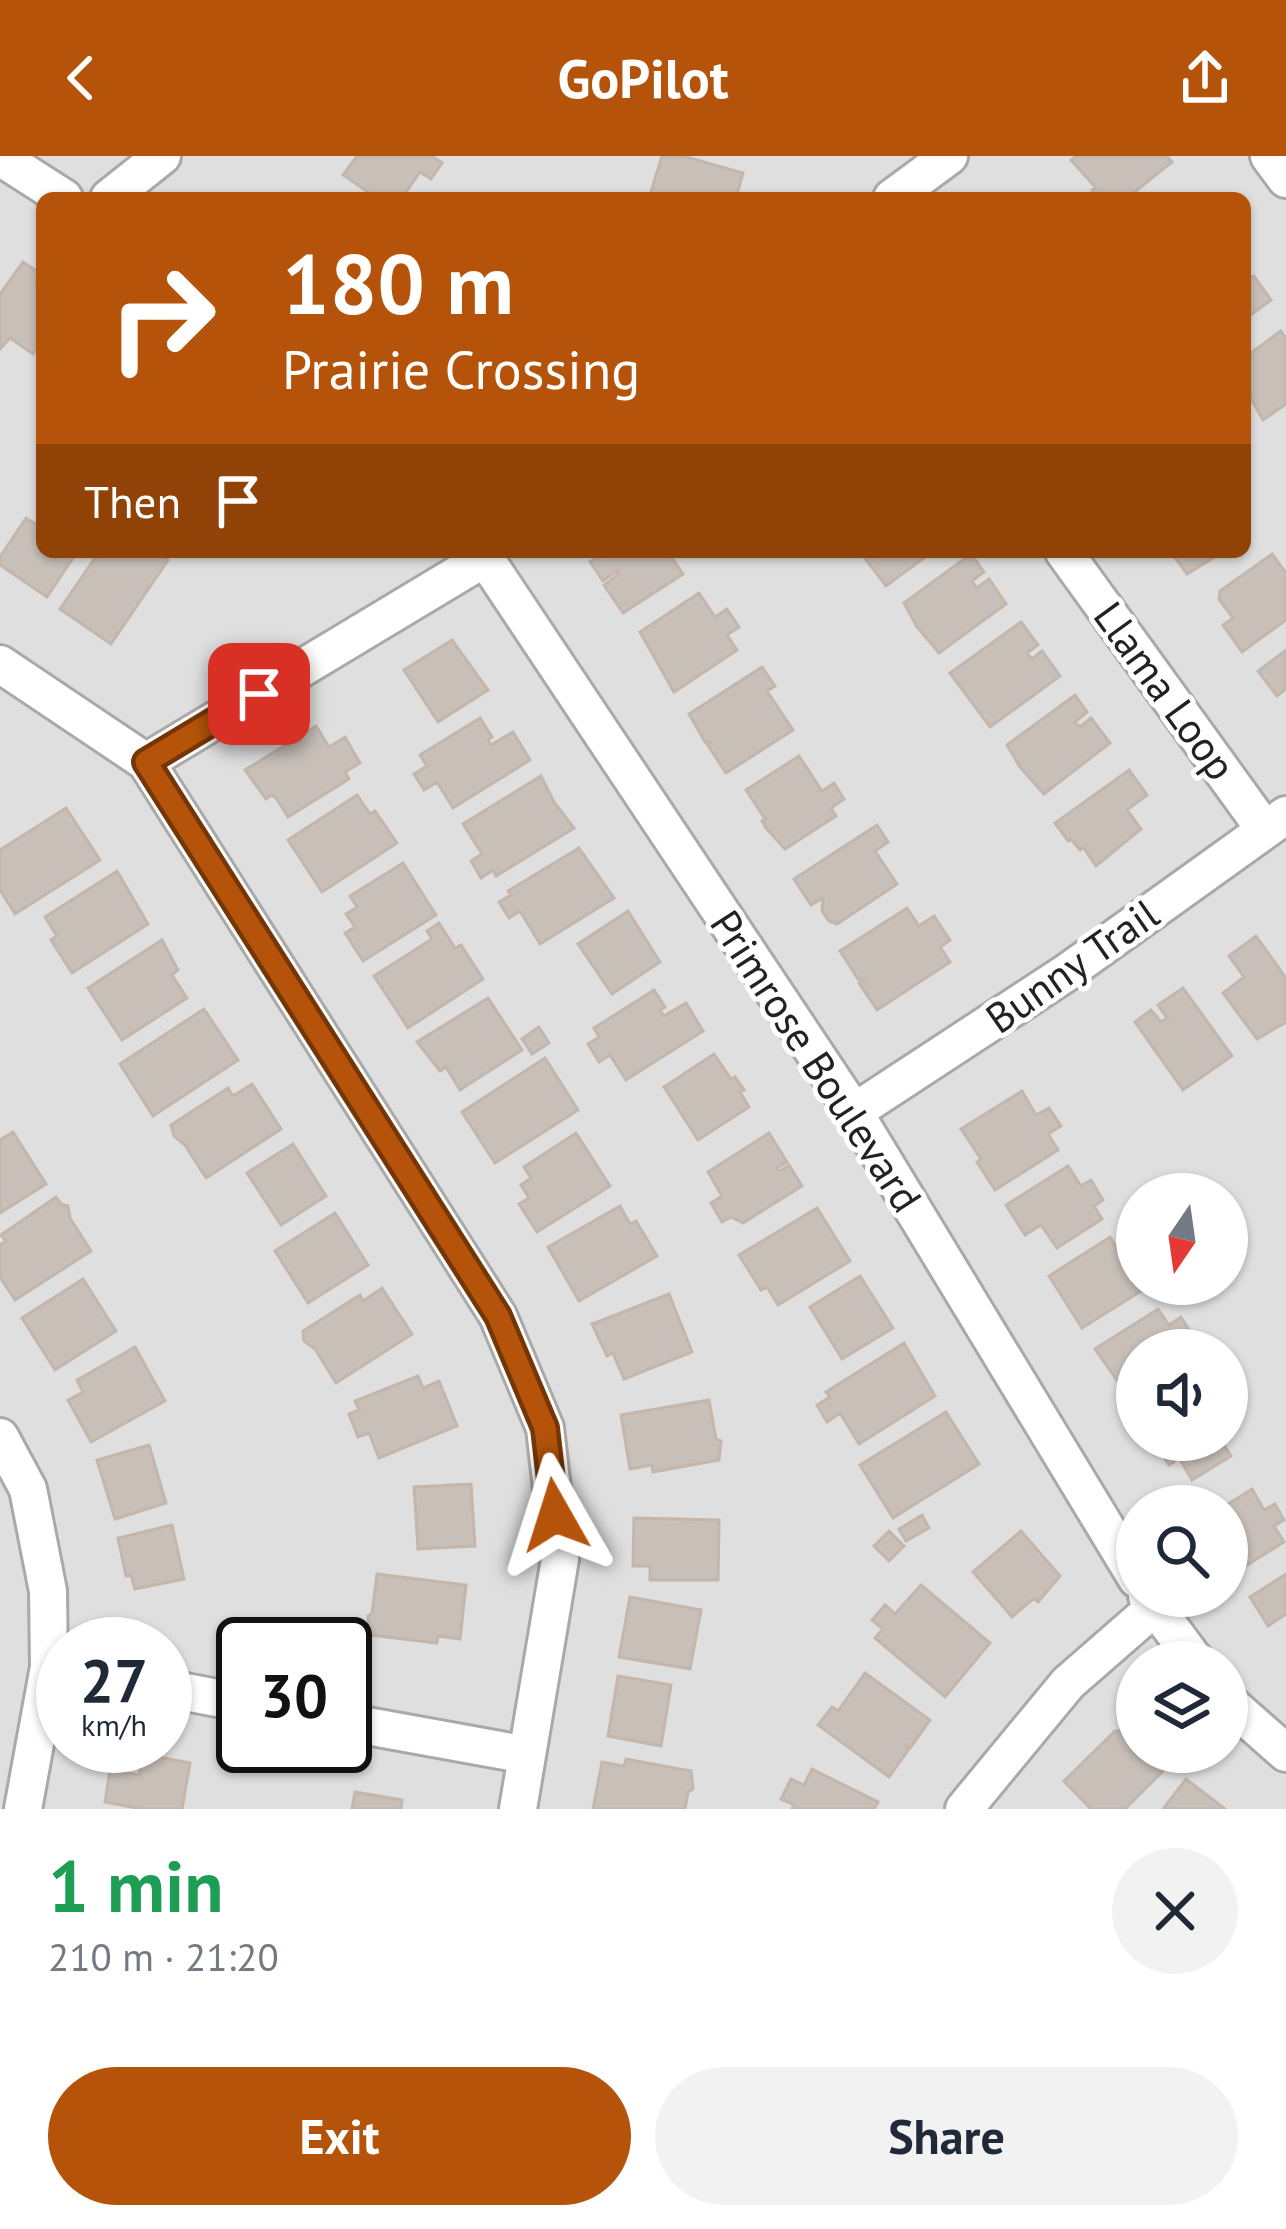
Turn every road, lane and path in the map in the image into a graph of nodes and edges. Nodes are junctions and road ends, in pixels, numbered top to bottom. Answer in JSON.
{"nodes":[{"id":1,"x":162,"y":156,"type":"edge"},
{"id":2,"x":949,"y":156,"type":"edge"},
{"id":3,"x":1269,"y":156,"type":"edge"},
{"id":4,"x":0,"y":157,"type":"edge"},
{"id":5,"x":1286,"y":179,"type":"edge"},
{"id":6,"x":55,"y":192,"type":"edge"},
{"id":7,"x":117,"y":192,"type":"edge"},
{"id":8,"x":900,"y":192,"type":"edge"},
{"id":9,"x":478,"y":558,"type":"edge"},
{"id":10,"x":485,"y":558,"type":"edge"},
{"id":11,"x":1069,"y":558,"type":"edge"},
{"id":12,"x":0,"y":664,"type":"edge"},
{"id":13,"x":146,"y":762,"type":"junction"},
{"id":14,"x":1276,"y":822,"type":"edge"},
{"id":15,"x":854,"y":1112,"type":"junction"},
{"id":16,"x":0,"y":1438,"type":"edge"},
{"id":17,"x":1116,"y":1544,"type":"edge"},
{"id":18,"x":51,"y":1617,"type":"edge"},
{"id":19,"x":1126,"y":1617,"type":"edge"},
{"id":20,"x":1248,"y":1720,"type":"edge"},
{"id":21,"x":372,"y":1726,"type":"edge"},
{"id":22,"x":36,"y":1753,"type":"edge"},
{"id":23,"x":1286,"y":1753,"type":"edge"},
{"id":24,"x":527,"y":1755,"type":"junction"},
{"id":25,"x":23,"y":1809,"type":"edge"},
{"id":26,"x":518,"y":1809,"type":"edge"},
{"id":27,"x":964,"y":1809,"type":"edge"}],
"edges":[{"from":1,"to":7,"type":"street"},
{"from":2,"to":8,"type":"street"},
{"from":3,"to":5,"type":"street"},
{"from":4,"to":6,"type":"street"},
{"from":9,"to":13,"type":"street"},
{"from":10,"to":15,"type":"street","name":"Primrose Boulevard"},
{"from":11,"to":14,"type":"street","name":"Llama Loop"},
{"from":12,"to":13,"type":"street"},
{"from":13,"to":24,"type":"street"},
{"from":14,"to":15,"type":"street","name":"Bunny Trail"},
{"from":15,"to":17,"type":"street","name":"Primrose Boulevard"},
{"from":16,"to":18,"type":"street"},
{"from":19,"to":27,"type":"street"},
{"from":20,"to":23,"type":"street"},
{"from":21,"to":24,"type":"street"},
{"from":22,"to":25,"type":"street"},
{"from":24,"to":26,"type":"street"}]}
